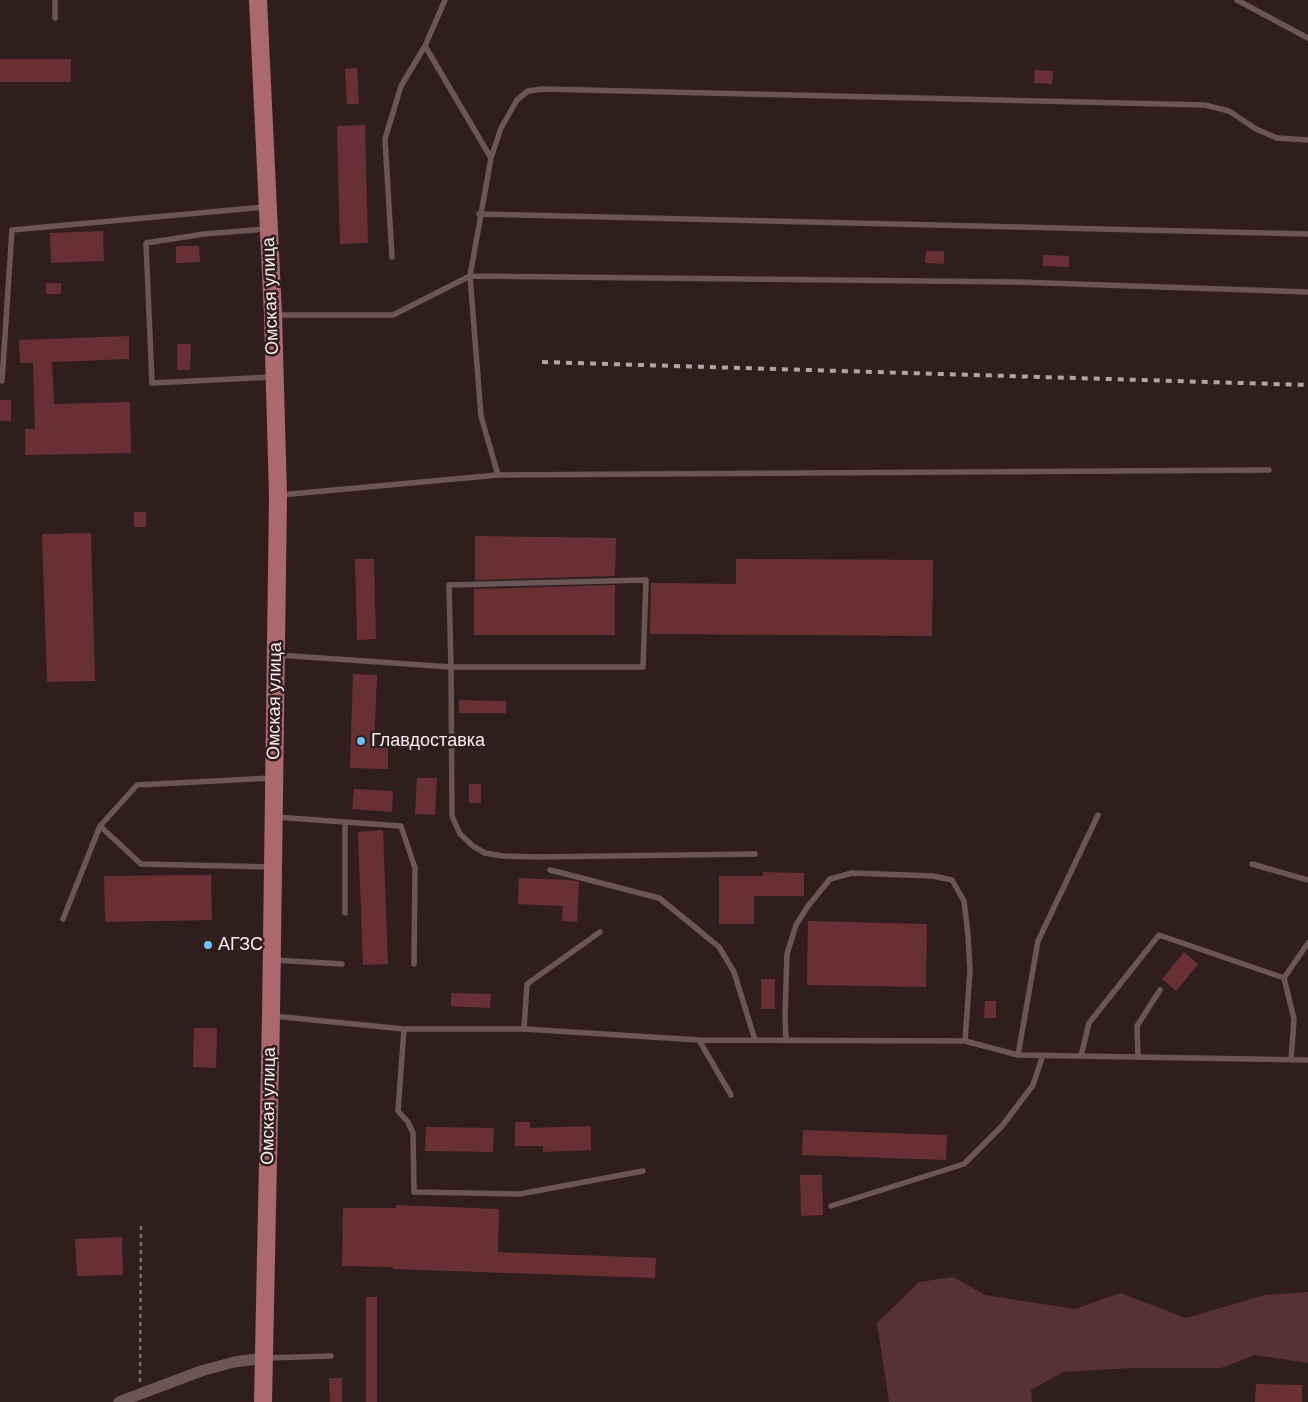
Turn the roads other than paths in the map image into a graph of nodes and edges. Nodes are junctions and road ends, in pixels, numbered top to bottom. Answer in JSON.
{"nodes":[{"id":1,"x":55,"y":0,"type":"edge"},
{"id":2,"x":258,"y":0,"type":"edge"},
{"id":3,"x":445,"y":0,"type":"edge"},
{"id":4,"x":1237,"y":0,"type":"edge"},
{"id":5,"x":56,"y":18,"type":"dead end"},
{"id":6,"x":1308,"y":38,"type":"edge"},
{"id":7,"x":425,"y":46,"type":"junction"},
{"id":8,"x":1308,"y":140,"type":"edge"},
{"id":9,"x":491,"y":158,"type":"junction"},
{"id":10,"x":267,"y":207,"type":"junction"},
{"id":11,"x":479,"y":214,"type":"junction"},
{"id":12,"x":268,"y":229,"type":"junction"},
{"id":13,"x":1308,"y":234,"type":"edge"},
{"id":14,"x":392,"y":257,"type":"dead end"},
{"id":15,"x":470,"y":276,"type":"junction"},
{"id":16,"x":1308,"y":292,"type":"edge"},
{"id":17,"x":273,"y":315,"type":"junction"},
{"id":18,"x":274,"y":377,"type":"junction"},
{"id":19,"x":2,"y":381,"type":"dead end"},
{"id":20,"x":1269,"y":470,"type":"dead end"},
{"id":21,"x":498,"y":475,"type":"junction"},
{"id":22,"x":278,"y":496,"type":"junction"},
{"id":23,"x":276,"y":655,"type":"junction"},
{"id":24,"x":451,"y":667,"type":"junction"},
{"id":25,"x":274,"y":778,"type":"junction"},
{"id":26,"x":1098,"y":815,"type":"dead end"},
{"id":27,"x":273,"y":817,"type":"junction"},
{"id":28,"x":345,"y":822,"type":"junction"},
{"id":29,"x":100,"y":826,"type":"junction"},
{"id":30,"x":754,"y":854,"type":"dead end"},
{"id":31,"x":1252,"y":864,"type":"dead end"},
{"id":32,"x":272,"y":867,"type":"junction"},
{"id":33,"x":550,"y":870,"type":"dead end"},
{"id":34,"x":1308,"y":880,"type":"edge"},
{"id":35,"x":345,"y":912,"type":"dead end"},
{"id":36,"x":63,"y":919,"type":"dead end"},
{"id":37,"x":600,"y":932,"type":"dead end"},
{"id":38,"x":1308,"y":943,"type":"edge"},
{"id":39,"x":272,"y":960,"type":"junction"},
{"id":40,"x":342,"y":964,"type":"dead end"},
{"id":41,"x":414,"y":964,"type":"dead end"},
{"id":42,"x":1284,"y":978,"type":"junction"},
{"id":43,"x":1160,"y":990,"type":"dead end"},
{"id":44,"x":272,"y":1016,"type":"junction"},
{"id":45,"x":404,"y":1029,"type":"junction"},
{"id":46,"x":524,"y":1029,"type":"junction"},
{"id":47,"x":699,"y":1040,"type":"junction"},
{"id":48,"x":755,"y":1040,"type":"junction"},
{"id":49,"x":786,"y":1040,"type":"junction"},
{"id":50,"x":965,"y":1041,"type":"junction"},
{"id":51,"x":1018,"y":1054,"type":"junction"},
{"id":52,"x":1043,"y":1055,"type":"junction"},
{"id":53,"x":1081,"y":1056,"type":"junction"},
{"id":54,"x":1138,"y":1057,"type":"junction"},
{"id":55,"x":1291,"y":1060,"type":"junction"},
{"id":56,"x":1308,"y":1060,"type":"edge"},
{"id":57,"x":731,"y":1095,"type":"dead end"},
{"id":58,"x":643,"y":1171,"type":"dead end"},
{"id":59,"x":831,"y":1206,"type":"dead end"},
{"id":60,"x":330,"y":1356,"type":"dead end"},
{"id":61,"x":264,"y":1358,"type":"junction"},
{"id":62,"x":119,"y":1402,"type":"edge"},
{"id":63,"x":263,"y":1402,"type":"edge"}],
"edges":[{"from":1,"to":5,"type":"lane"},
{"from":2,"to":10,"type":"main road","name":"Омская улица"},
{"from":3,"to":7,"type":"lane"},
{"from":4,"to":6,"type":"lane"},
{"from":7,"to":9,"type":"lane"},
{"from":7,"to":14,"type":"lane"},
{"from":8,"to":9,"type":"lane"},
{"from":9,"to":11,"type":"lane"},
{"from":10,"to":12,"type":"main road","name":"Омская улица"},
{"from":10,"to":19,"type":"lane"},
{"from":11,"to":13,"type":"lane"},
{"from":11,"to":15,"type":"lane"},
{"from":12,"to":17,"type":"main road","name":"Омская улица"},
{"from":12,"to":18,"type":"lane"},
{"from":15,"to":16,"type":"lane"},
{"from":15,"to":17,"type":"lane"},
{"from":15,"to":21,"type":"lane"},
{"from":17,"to":18,"type":"main road","name":"Омская улица"},
{"from":18,"to":22,"type":"main road","name":"Омская улица"},
{"from":20,"to":21,"type":"lane"},
{"from":21,"to":22,"type":"lane"},
{"from":22,"to":23,"type":"main road","name":"Омская улица"},
{"from":23,"to":24,"type":"lane"},
{"from":23,"to":25,"type":"main road","name":"Омская улица"},
{"from":24,"to":24,"type":"lane"},
{"from":24,"to":30,"type":"lane"},
{"from":25,"to":27,"type":"main road","name":"Омская улица"},
{"from":25,"to":29,"type":"lane"},
{"from":26,"to":51,"type":"lane"},
{"from":27,"to":28,"type":"lane"},
{"from":27,"to":32,"type":"main road","name":"Омская улица"},
{"from":28,"to":35,"type":"lane"},
{"from":28,"to":41,"type":"lane"},
{"from":29,"to":32,"type":"lane"},
{"from":29,"to":36,"type":"lane"},
{"from":31,"to":34,"type":"lane"},
{"from":32,"to":39,"type":"main road","name":"Омская улица"},
{"from":33,"to":48,"type":"lane"},
{"from":37,"to":46,"type":"lane"},
{"from":38,"to":42,"type":"lane"},
{"from":39,"to":40,"type":"lane"},
{"from":39,"to":44,"type":"main road","name":"Омская улица"},
{"from":42,"to":53,"type":"lane"},
{"from":42,"to":55,"type":"lane"},
{"from":43,"to":54,"type":"lane"},
{"from":44,"to":45,"type":"lane"},
{"from":44,"to":61,"type":"main road","name":"Омская улица"},
{"from":45,"to":46,"type":"lane"},
{"from":45,"to":58,"type":"lane"},
{"from":46,"to":47,"type":"lane"},
{"from":47,"to":48,"type":"lane"},
{"from":47,"to":57,"type":"lane"},
{"from":48,"to":49,"type":"lane"},
{"from":49,"to":50,"type":"lane"},
{"from":49,"to":50,"type":"lane"},
{"from":50,"to":51,"type":"lane"},
{"from":51,"to":52,"type":"lane"},
{"from":52,"to":53,"type":"lane"},
{"from":52,"to":59,"type":"lane"},
{"from":53,"to":54,"type":"lane"},
{"from":54,"to":55,"type":"lane"},
{"from":55,"to":56,"type":"lane"},
{"from":60,"to":61,"type":"lane"},
{"from":61,"to":62,"type":"street"},
{"from":61,"to":63,"type":"main road","name":"Омская улица"}]}
